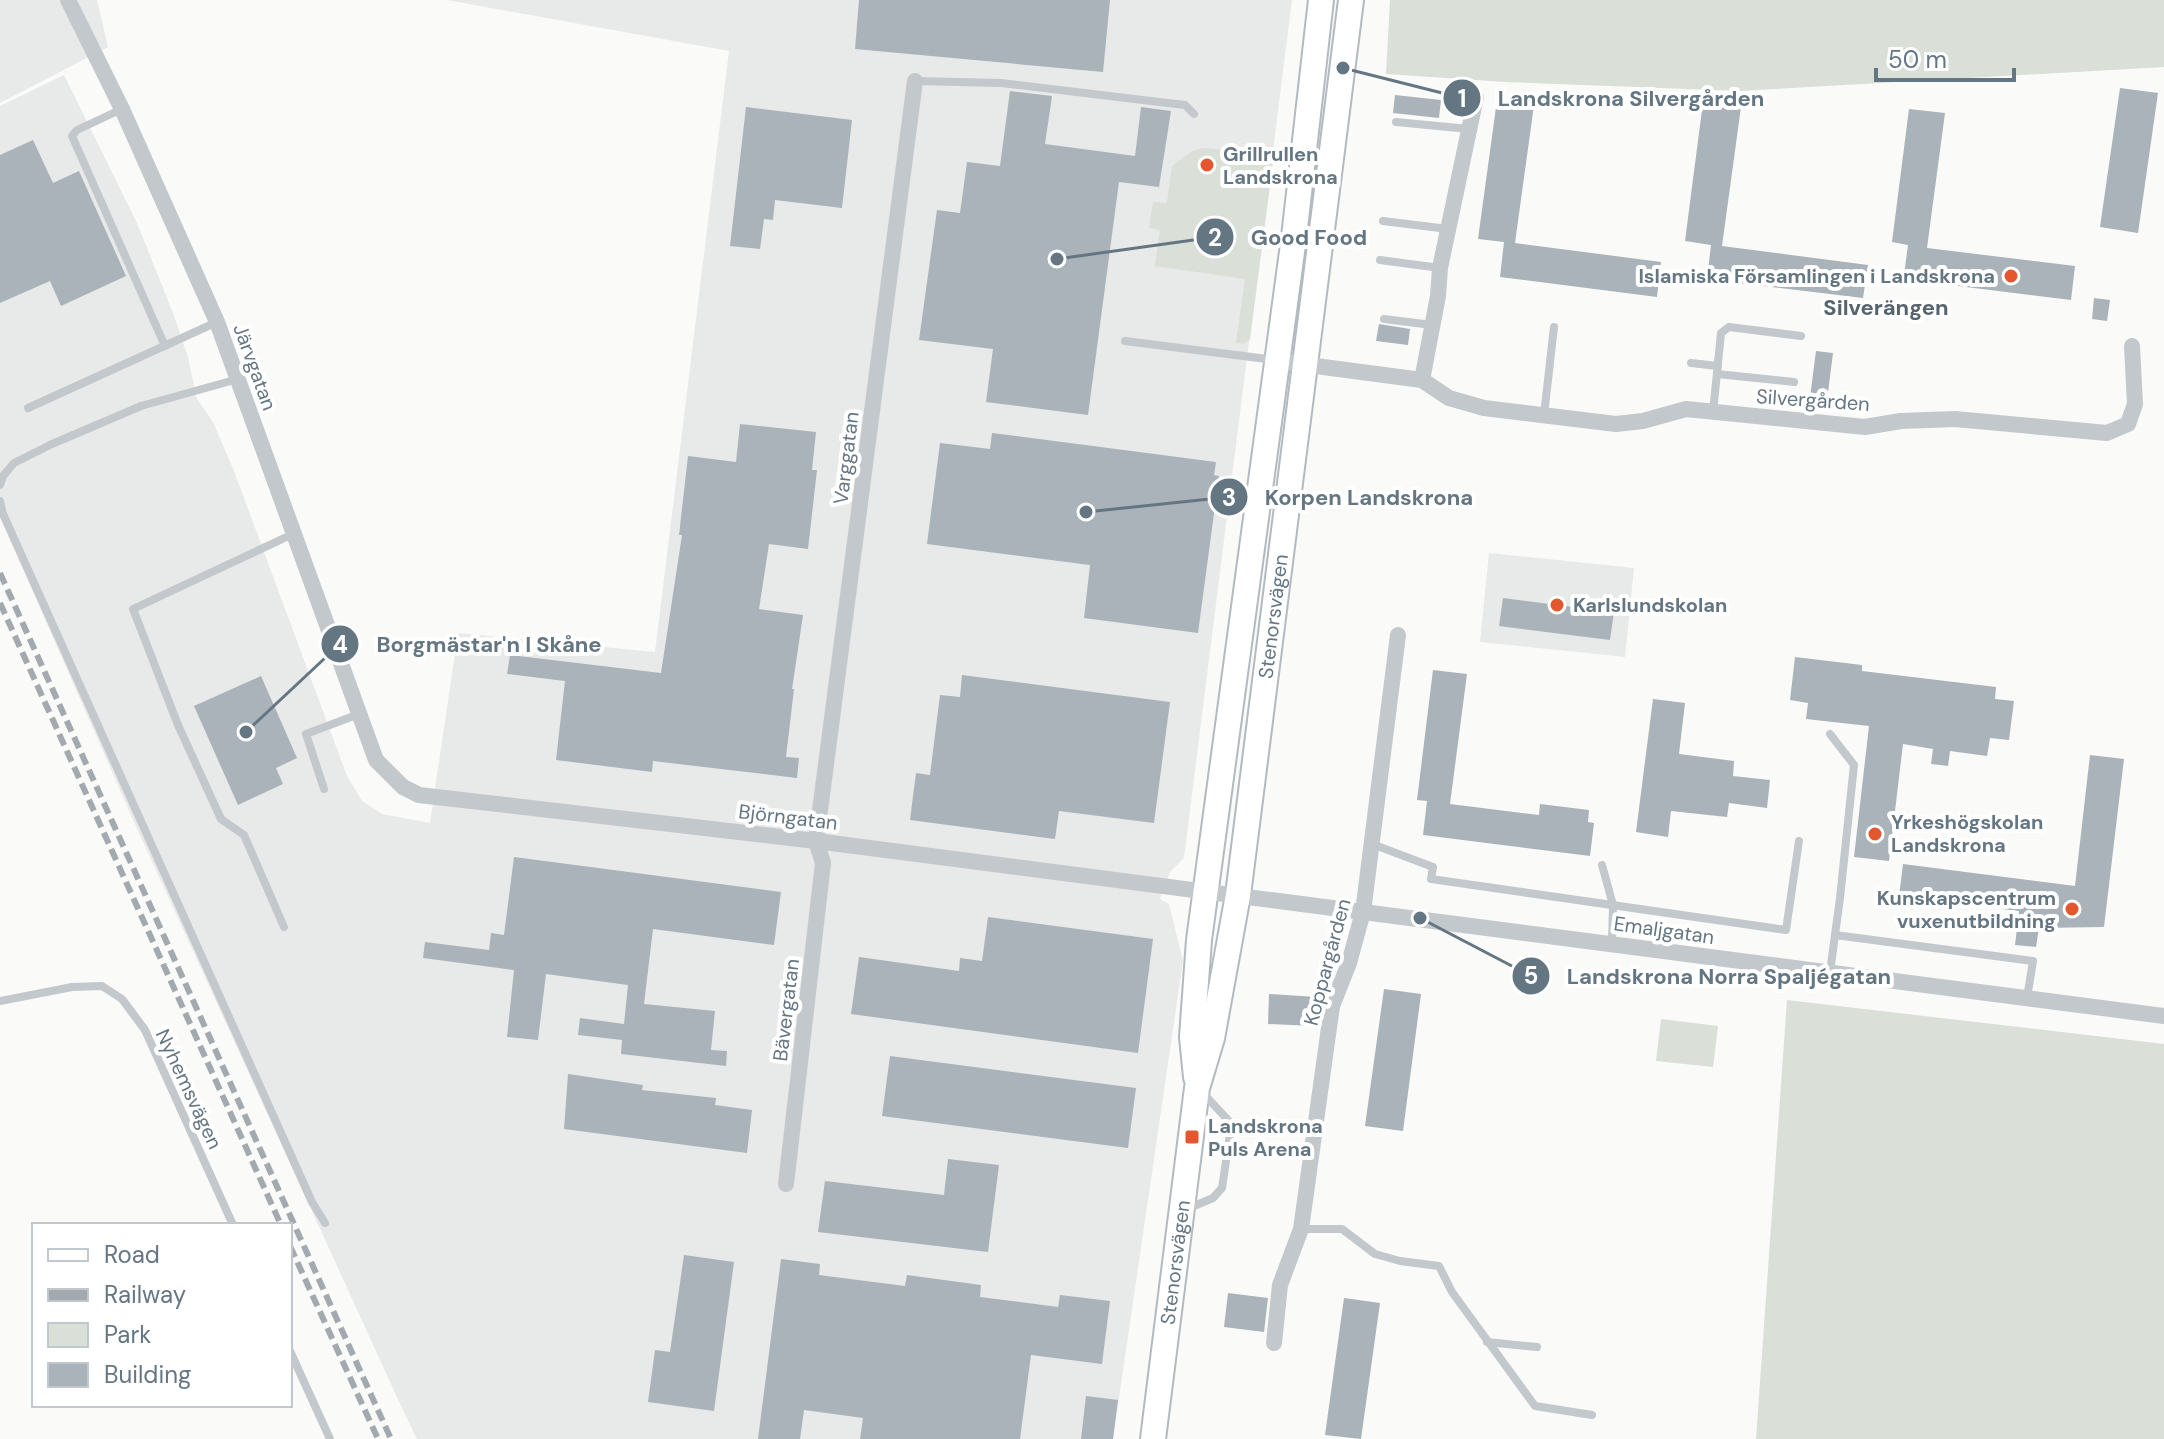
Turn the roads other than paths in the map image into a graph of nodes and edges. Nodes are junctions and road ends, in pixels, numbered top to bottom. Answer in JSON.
{"nodes":[{"id":1,"x":68,"y":0,"type":"edge"},
{"id":2,"x":1321,"y":0,"type":"edge"},
{"id":3,"x":1351,"y":0,"type":"edge"},
{"id":4,"x":915,"y":81,"type":"joint"},
{"id":5,"x":1476,"y":97,"type":"dead end"},
{"id":6,"x":122,"y":109,"type":"junction"},
{"id":7,"x":1194,"y":114,"type":"dead end"},
{"id":8,"x":1396,"y":122,"type":"dead end"},
{"id":9,"x":1469,"y":129,"type":"junction"},
{"id":10,"x":1383,"y":221,"type":"dead end"},
{"id":11,"x":1448,"y":229,"type":"junction"},
{"id":12,"x":1380,"y":260,"type":"dead end"},
{"id":13,"x":1440,"y":268,"type":"junction"},
{"id":14,"x":1384,"y":319,"type":"dead end"},
{"id":15,"x":217,"y":322,"type":"junction"},
{"id":16,"x":1432,"y":325,"type":"junction"},
{"id":17,"x":1554,"y":327,"type":"dead end"},
{"id":18,"x":1801,"y":336,"type":"dead end"},
{"id":19,"x":1125,"y":341,"type":"dead end"},
{"id":20,"x":165,"y":346,"type":"junction"},
{"id":21,"x":2132,"y":346,"type":"dead end"},
{"id":22,"x":1278,"y":361,"type":"junction"},
{"id":23,"x":1691,"y":363,"type":"dead end"},
{"id":24,"x":1306,"y":364,"type":"junction"},
{"id":25,"x":1718,"y":370,"type":"junction"},
{"id":26,"x":239,"y":378,"type":"junction"},
{"id":27,"x":1422,"y":380,"type":"junction"},
{"id":28,"x":1794,"y":382,"type":"dead end"},
{"id":29,"x":28,"y":408,"type":"dead end"},
{"id":30,"x":1713,"y":412,"type":"junction"},
{"id":31,"x":1544,"y":415,"type":"junction"},
{"id":32,"x":0,"y":485,"type":"edge"},
{"id":33,"x":0,"y":501,"type":"edge"},
{"id":34,"x":293,"y":534,"type":"junction"},
{"id":35,"x":1398,"y":635,"type":"dead end"},
{"id":36,"x":359,"y":714,"type":"junction"},
{"id":37,"x":1830,"y":734,"type":"dead end"},
{"id":38,"x":376,"y":760,"type":"joint"},
{"id":39,"x":324,"y":789,"type":"dead end"},
{"id":40,"x":816,"y":841,"type":"junction"},
{"id":41,"x":1799,"y":841,"type":"dead end"},
{"id":42,"x":1371,"y":844,"type":"junction"},
{"id":43,"x":1602,"y":865,"type":"dead end"},
{"id":44,"x":1206,"y":891,"type":"junction"},
{"id":45,"x":1238,"y":895,"type":"junction"},
{"id":46,"x":1613,"y":905,"type":"junction"},
{"id":47,"x":1363,"y":912,"type":"junction"},
{"id":48,"x":284,"y":927,"type":"dead end"},
{"id":49,"x":1835,"y":935,"type":"junction"},
{"id":50,"x":1612,"y":943,"type":"junction"},
{"id":51,"x":1830,"y":972,"type":"junction"},
{"id":52,"x":2027,"y":998,"type":"junction"},
{"id":53,"x":0,"y":1001,"type":"edge"},
{"id":54,"x":2164,"y":1016,"type":"edge"},
{"id":55,"x":1197,"y":1088,"type":"junction"},
{"id":56,"x":786,"y":1184,"type":"dead end"},
{"id":57,"x":1183,"y":1211,"type":"junction"},
{"id":58,"x":232,"y":1223,"type":"edge"},
{"id":59,"x":325,"y":1223,"type":"dead end"},
{"id":60,"x":1301,"y":1229,"type":"junction"},
{"id":61,"x":1487,"y":1342,"type":"junction"},
{"id":62,"x":1274,"y":1343,"type":"dead end"},
{"id":63,"x":1537,"y":1347,"type":"dead end"},
{"id":64,"x":292,"y":1355,"type":"edge"},
{"id":65,"x":1592,"y":1415,"type":"dead end"},
{"id":66,"x":330,"y":1439,"type":"edge"},
{"id":67,"x":1153,"y":1439,"type":"edge"}],
"edges":[{"from":1,"to":6,"type":"street","name":"Järvgatan"},
{"from":2,"to":22,"type":"street","name":"Stenorsvägen"},
{"from":3,"to":24,"type":"street","name":"Stenorsvägen"},
{"from":4,"to":7,"type":"lane"},
{"from":4,"to":40,"type":"street","name":"Varggatan"},
{"from":5,"to":9,"type":"street"},
{"from":6,"to":15,"type":"street","name":"Järvgatan"},
{"from":6,"to":20,"type":"lane"},
{"from":8,"to":9,"type":"lane"},
{"from":9,"to":11,"type":"street"},
{"from":10,"to":11,"type":"lane"},
{"from":11,"to":13,"type":"street"},
{"from":12,"to":13,"type":"lane"},
{"from":13,"to":16,"type":"street"},
{"from":14,"to":16,"type":"lane"},
{"from":15,"to":20,"type":"lane"},
{"from":15,"to":26,"type":"street","name":"Järvgatan"},
{"from":16,"to":27,"type":"street"},
{"from":17,"to":31,"type":"lane"},
{"from":18,"to":25,"type":"lane"},
{"from":19,"to":22,"type":"lane"},
{"from":20,"to":29,"type":"lane"},
{"from":21,"to":30,"type":"street","name":"Silvergården"},
{"from":22,"to":24,"type":"street","name":"Silvergården"},
{"from":22,"to":44,"type":"street","name":"Stenorsvägen"},
{"from":23,"to":25,"type":"lane"},
{"from":24,"to":27,"type":"street","name":"Silvergården"},
{"from":24,"to":45,"type":"street","name":"Stenorsvägen"},
{"from":25,"to":28,"type":"lane"},
{"from":25,"to":30,"type":"lane"},
{"from":26,"to":32,"type":"lane"},
{"from":26,"to":34,"type":"street","name":"Järvgatan"},
{"from":27,"to":31,"type":"street","name":"Silvergården"},
{"from":30,"to":31,"type":"street","name":"Silvergården"},
{"from":33,"to":59,"type":"lane"},
{"from":34,"to":36,"type":"street","name":"Järvgatan"},
{"from":34,"to":48,"type":"lane"},
{"from":35,"to":42,"type":"street","name":"Koppargården"},
{"from":36,"to":38,"type":"street","name":"Järvgatan"},
{"from":36,"to":39,"type":"lane"},
{"from":37,"to":49,"type":"lane"},
{"from":38,"to":40,"type":"street","name":"Björngatan"},
{"from":40,"to":44,"type":"street","name":"Björngatan"},
{"from":40,"to":56,"type":"street","name":"Bävergatan"},
{"from":41,"to":46,"type":"lane"},
{"from":42,"to":46,"type":"lane"},
{"from":42,"to":47,"type":"street","name":"Koppargården"},
{"from":43,"to":46,"type":"lane"},
{"from":44,"to":45,"type":"street","name":"Emaljgatan"},
{"from":44,"to":55,"type":"street","name":"Stenorsvägen"},
{"from":45,"to":47,"type":"street","name":"Emaljgatan"},
{"from":45,"to":55,"type":"street","name":"Stenorsvägen"},
{"from":46,"to":50,"type":"lane"},
{"from":47,"to":50,"type":"street","name":"Emaljgatan"},
{"from":47,"to":60,"type":"street","name":"Koppargården"},
{"from":49,"to":51,"type":"lane"},
{"from":49,"to":52,"type":"lane"},
{"from":50,"to":51,"type":"street","name":"Emaljgatan"},
{"from":51,"to":52,"type":"street","name":"Emaljgatan"},
{"from":52,"to":54,"type":"street","name":"Emaljgatan"},
{"from":53,"to":58,"type":"lane","name":"Nyhemsvägen"},
{"from":55,"to":57,"type":"street","name":"Stenorsvägen"},
{"from":55,"to":57,"type":"lane"},
{"from":57,"to":67,"type":"street","name":"Stenorsvägen"},
{"from":60,"to":61,"type":"lane"},
{"from":60,"to":62,"type":"street","name":"Koppargården"},
{"from":61,"to":63,"type":"lane"},
{"from":61,"to":65,"type":"lane"},
{"from":64,"to":66,"type":"lane"}]}
